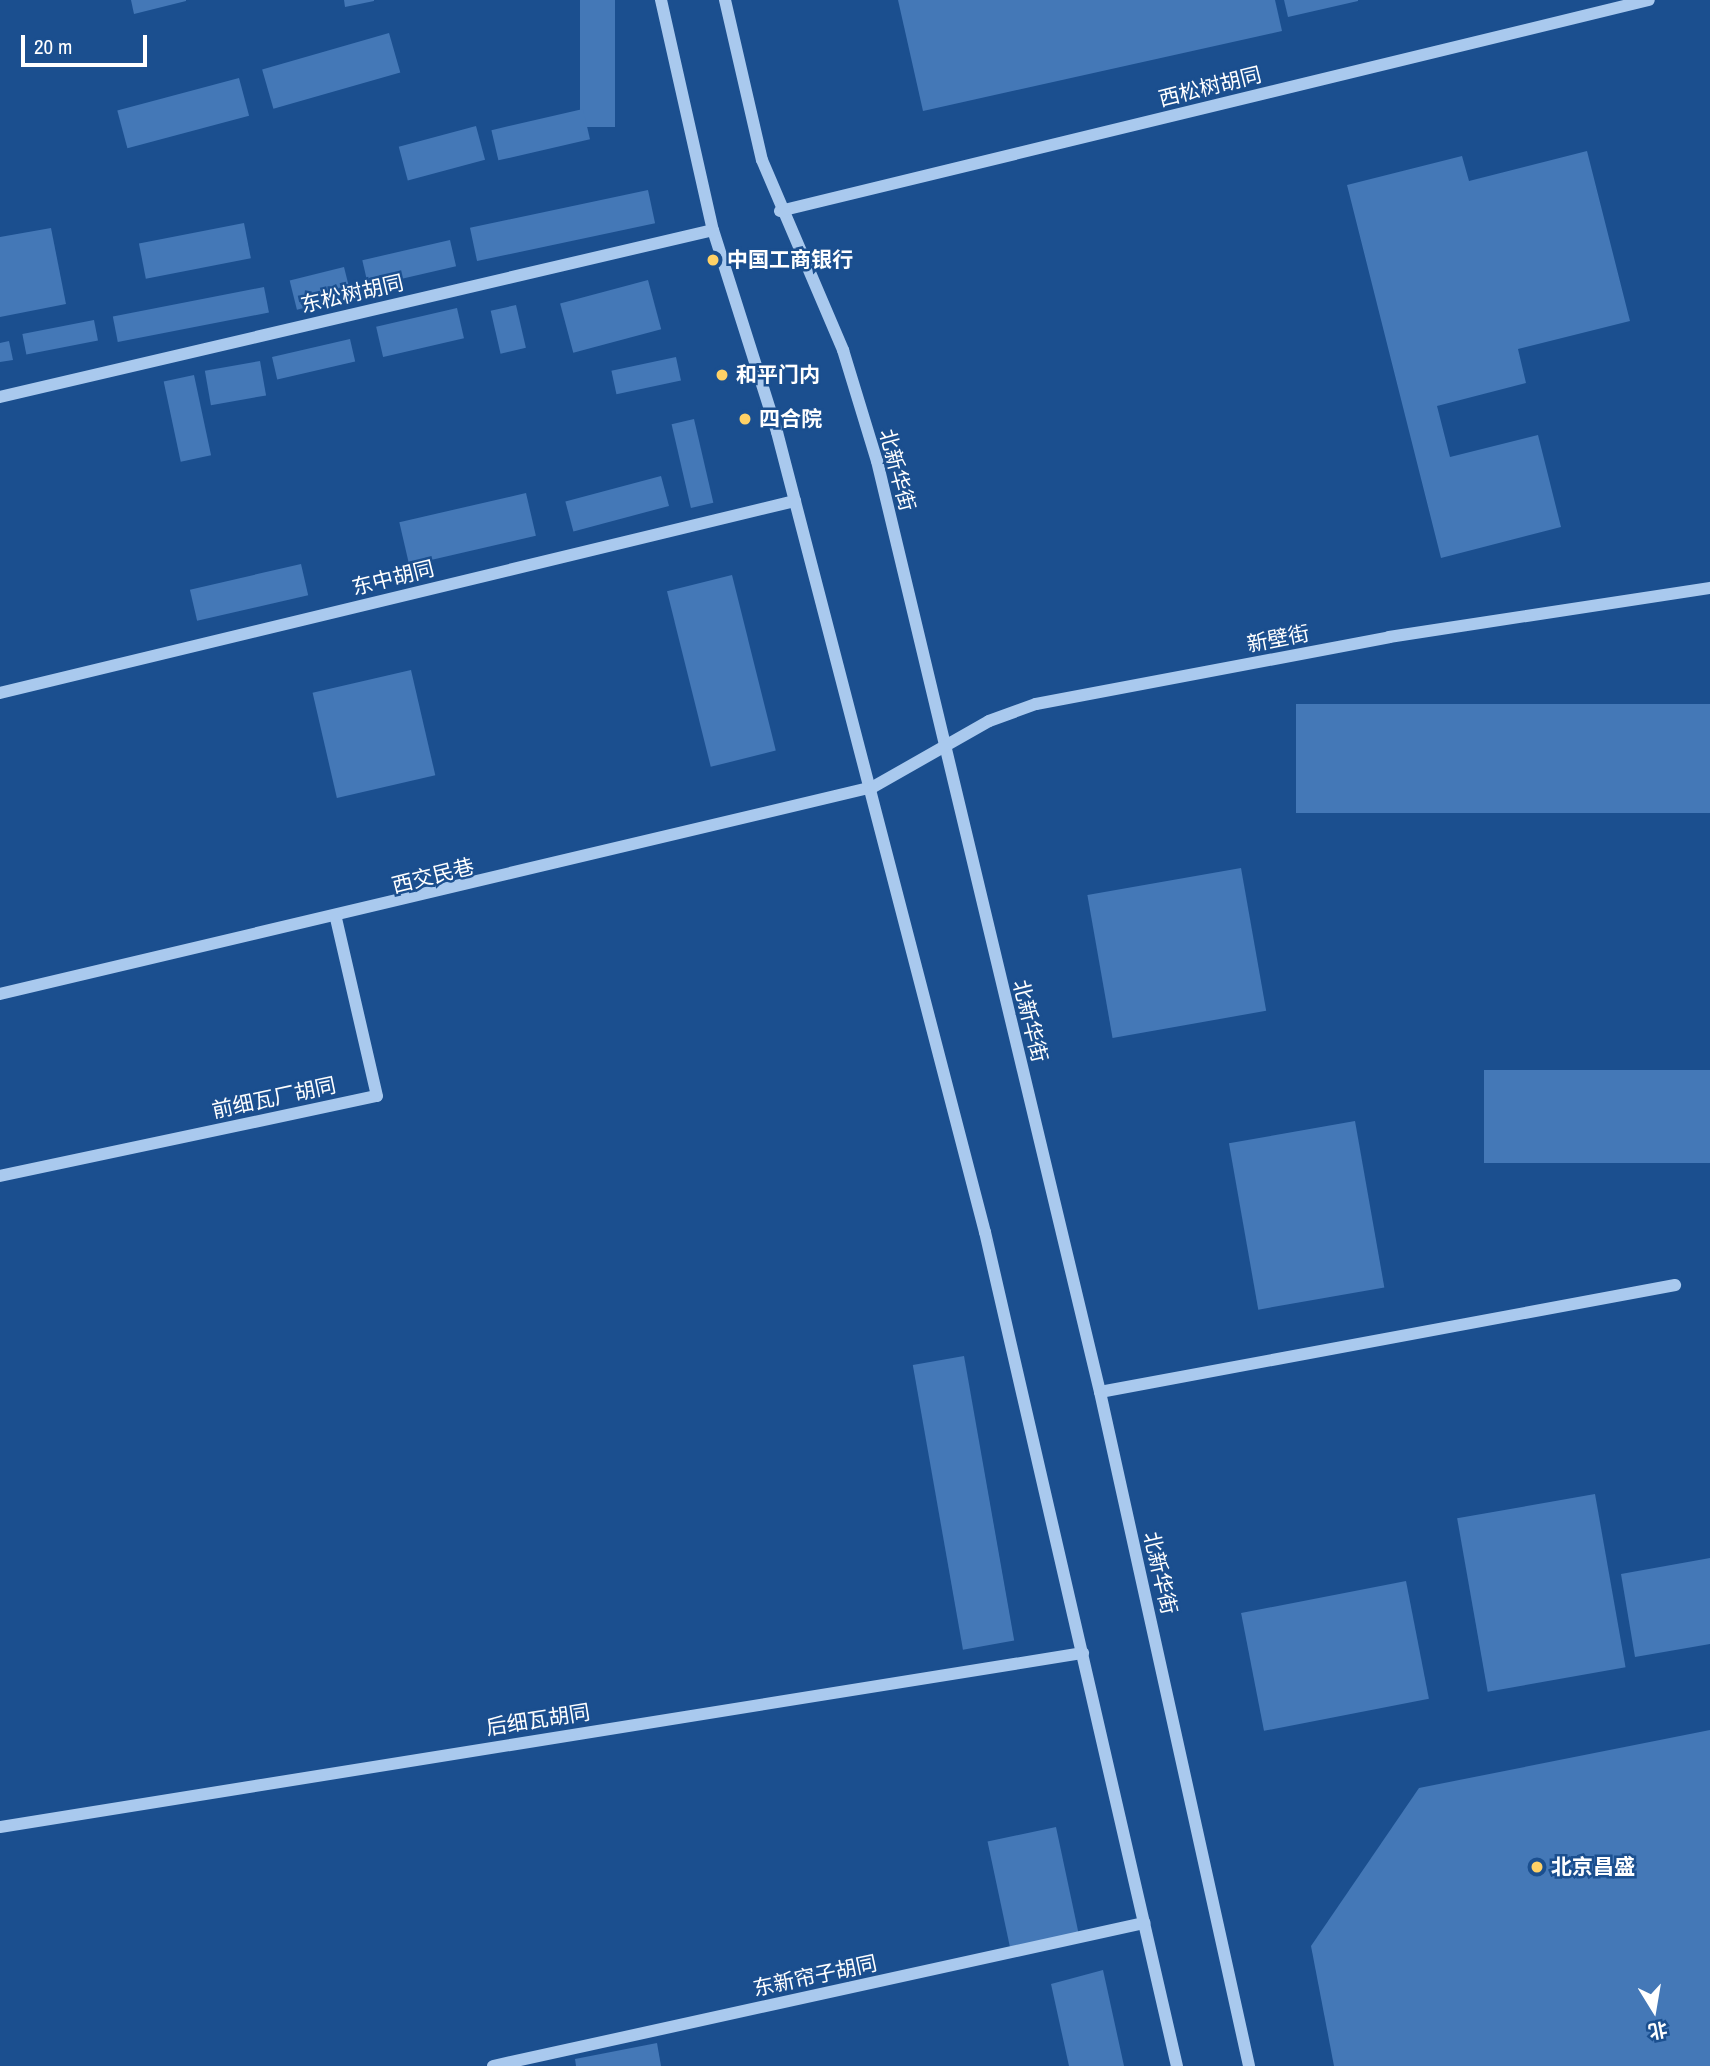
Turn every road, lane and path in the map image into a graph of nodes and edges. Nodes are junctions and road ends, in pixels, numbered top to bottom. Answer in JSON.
{"nodes":[{"id":1,"x":660,"y":0,"type":"edge"},
{"id":2,"x":725,"y":0,"type":"edge"},
{"id":3,"x":1649,"y":0,"type":"edge"},
{"id":4,"x":780,"y":211,"type":"junction"},
{"id":5,"x":713,"y":230,"type":"junction"},
{"id":6,"x":0,"y":397,"type":"edge"},
{"id":7,"x":795,"y":501,"type":"junction"},
{"id":8,"x":1710,"y":588,"type":"edge"},
{"id":9,"x":0,"y":693,"type":"edge"},
{"id":10,"x":944,"y":750,"type":"junction"},
{"id":11,"x":873,"y":788,"type":"junction"},
{"id":12,"x":336,"y":919,"type":"junction"},
{"id":13,"x":0,"y":994,"type":"edge"},
{"id":14,"x":0,"y":1176,"type":"edge"},
{"id":15,"x":1675,"y":1285,"type":"dead end"},
{"id":16,"x":1100,"y":1392,"type":"junction"},
{"id":17,"x":1083,"y":1653,"type":"junction"},
{"id":18,"x":0,"y":1827,"type":"edge"},
{"id":19,"x":1144,"y":1923,"type":"junction"},
{"id":20,"x":493,"y":2066,"type":"edge"},
{"id":21,"x":1177,"y":2066,"type":"edge"},
{"id":22,"x":1249,"y":2066,"type":"edge"}],
"edges":[{"from":1,"to":5,"type":"street"},
{"from":2,"to":4,"type":"street","name":"北新华街"},
{"from":3,"to":4,"type":"street","name":"西松树胡同"},
{"from":4,"to":10,"type":"street","name":"北新华街"},
{"from":5,"to":6,"type":"street","name":"东松树胡同"},
{"from":5,"to":7,"type":"street"},
{"from":7,"to":9,"type":"street","name":"东中胡同"},
{"from":7,"to":11,"type":"street"},
{"from":8,"to":10,"type":"street","name":"新壁街"},
{"from":10,"to":11,"type":"street","name":"新壁街"},
{"from":10,"to":16,"type":"street","name":"北新华街"},
{"from":11,"to":12,"type":"street","name":"西交民巷"},
{"from":11,"to":17,"type":"street"},
{"from":12,"to":13,"type":"street","name":"西交民巷"},
{"from":12,"to":14,"type":"street","name":"前细瓦厂胡同"},
{"from":15,"to":16,"type":"street"},
{"from":16,"to":22,"type":"street","name":"北新华街"},
{"from":17,"to":18,"type":"street","name":"后细瓦胡同"},
{"from":17,"to":19,"type":"street"},
{"from":19,"to":20,"type":"street","name":"东新帘子胡同"},
{"from":19,"to":21,"type":"street"}]}
